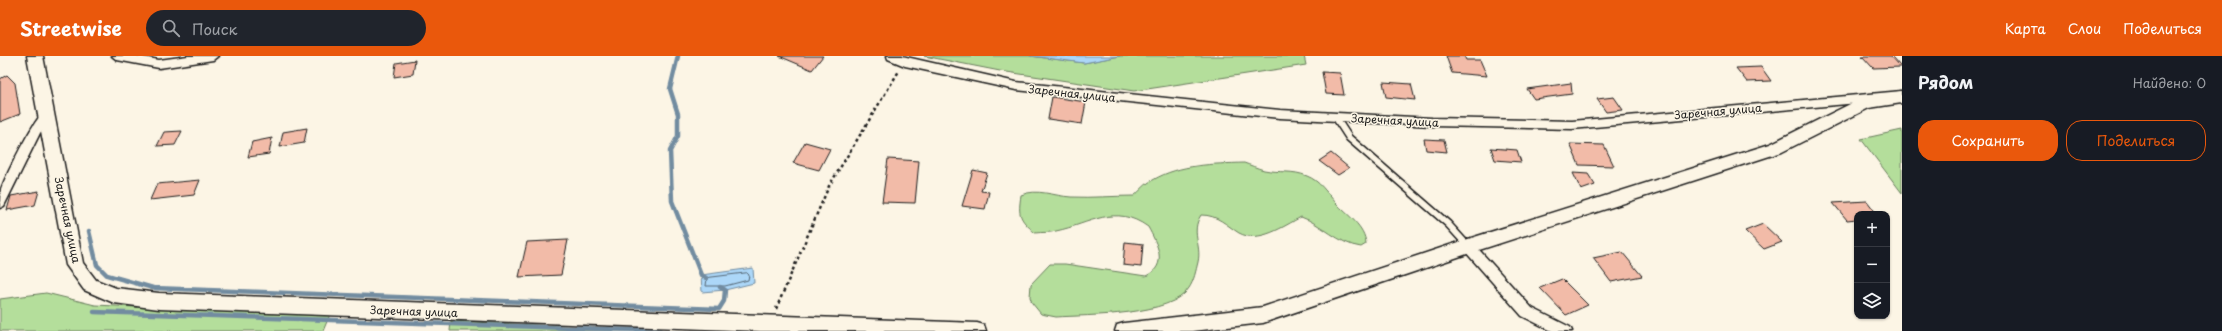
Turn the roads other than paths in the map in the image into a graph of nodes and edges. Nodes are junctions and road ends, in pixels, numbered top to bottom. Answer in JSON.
{"nodes":[{"id":1,"x":35,"y":56,"type":"edge"},
{"id":2,"x":117,"y":56,"type":"edge"},
{"id":3,"x":213,"y":56,"type":"edge"},
{"id":4,"x":892,"y":56,"type":"edge"},
{"id":5,"x":1902,"y":96,"type":"edge"},
{"id":6,"x":47,"y":114,"type":"junction"},
{"id":7,"x":1336,"y":118,"type":"junction"},
{"id":8,"x":0,"y":203,"type":"edge"},
{"id":9,"x":1468,"y":246,"type":"junction"},
{"id":10,"x":977,"y":331,"type":"edge"},
{"id":11,"x":1124,"y":331,"type":"edge"},
{"id":12,"x":1566,"y":331,"type":"edge"}],
"edges":[{"from":1,"to":6,"type":"street","name":"Заречная улица"},
{"from":2,"to":3,"type":"street"},
{"from":4,"to":7,"type":"street","name":"Заречная улица"},
{"from":5,"to":7,"type":"street","name":"Заречная улица"},
{"from":5,"to":9,"type":"street","name":"Заречная улица"},
{"from":6,"to":8,"type":"street"},
{"from":6,"to":10,"type":"street","name":"Заречная улица"},
{"from":7,"to":9,"type":"lane"},
{"from":9,"to":11,"type":"street","name":"Заречная улица"},
{"from":9,"to":12,"type":"street"}]}
